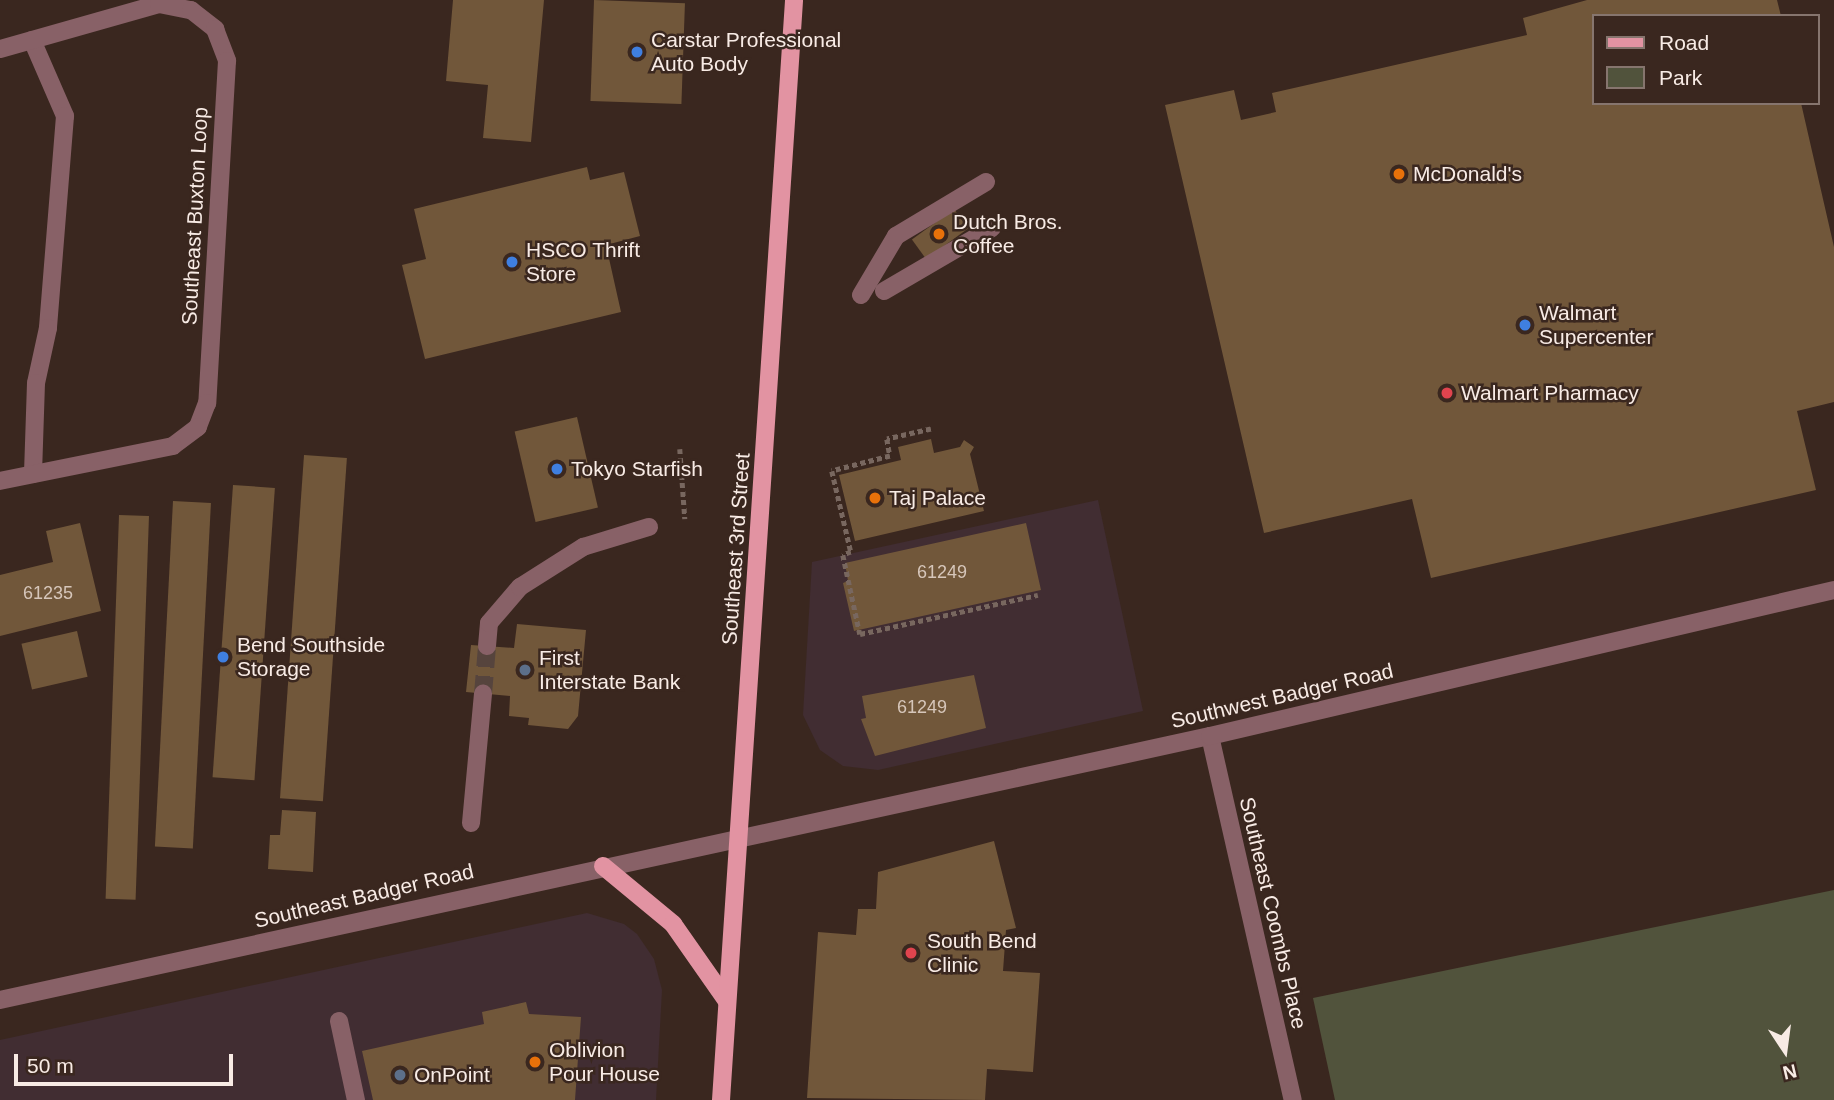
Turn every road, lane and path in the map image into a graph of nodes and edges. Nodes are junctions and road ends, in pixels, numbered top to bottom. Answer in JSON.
{"nodes":[{"id":1,"x":794,"y":0,"type":"edge"},
{"id":2,"x":32,"y":40,"type":"junction"},
{"id":3,"x":0,"y":49,"type":"edge"},
{"id":4,"x":986,"y":182,"type":"dead end"},
{"id":5,"x":992,"y":228,"type":"dead end"},
{"id":6,"x":884,"y":291,"type":"dead end"},
{"id":7,"x":861,"y":295,"type":"dead end"},
{"id":8,"x":931,"y":429,"type":"dead end"},
{"id":9,"x":680,"y":449,"type":"dead end"},
{"id":10,"x":33,"y":474,"type":"junction"},
{"id":11,"x":0,"y":481,"type":"edge"},
{"id":12,"x":685,"y":519,"type":"dead end"},
{"id":13,"x":649,"y":527,"type":"dead end"},
{"id":14,"x":1834,"y":590,"type":"edge"},
{"id":15,"x":1038,"y":595,"type":"dead end"},
{"id":16,"x":487,"y":646,"type":"tunnel mouth"},
{"id":17,"x":483,"y":694,"type":"tunnel mouth"},
{"id":18,"x":1210,"y":736,"type":"junction"},
{"id":19,"x":471,"y":823,"type":"dead end"},
{"id":20,"x":739,"y":838,"type":"junction"},
{"id":21,"x":603,"y":866,"type":"junction"},
{"id":22,"x":0,"y":1000,"type":"edge"},
{"id":23,"x":727,"y":1001,"type":"junction"},
{"id":24,"x":339,"y":1021,"type":"dead end"},
{"id":25,"x":356,"y":1100,"type":"edge"},
{"id":26,"x":721,"y":1100,"type":"edge"},
{"id":27,"x":1293,"y":1100,"type":"edge"}],
"edges":[{"from":1,"to":20,"type":"main road","name":"Southeast 3rd Street"},
{"from":2,"to":3,"type":"street","name":"Southeast Buxton Loop"},
{"from":2,"to":10,"type":"street"},
{"from":2,"to":10,"type":"street","name":"Southeast Buxton Loop"},
{"from":4,"to":7,"type":"street"},
{"from":5,"to":6,"type":"street"},
{"from":8,"to":15,"type":"path"},
{"from":9,"to":12,"type":"path"},
{"from":10,"to":11,"type":"street","name":"Southeast Buxton Loop"},
{"from":13,"to":16,"type":"street"},
{"from":14,"to":18,"type":"street","name":"Southwest Badger Road"},
{"from":17,"to":19,"type":"street"},
{"from":18,"to":20,"type":"street","name":"Southwest Badger Road"},
{"from":18,"to":27,"type":"street","name":"Southeast Coombs Place"},
{"from":20,"to":21,"type":"street","name":"Southeast Badger Road"},
{"from":20,"to":23,"type":"main road","name":"Southeast 3rd Street"},
{"from":21,"to":22,"type":"street","name":"Southeast Badger Road"},
{"from":21,"to":23,"type":"main road"},
{"from":23,"to":26,"type":"main road","name":"Southeast 3rd Street"},
{"from":24,"to":25,"type":"street"}]}
